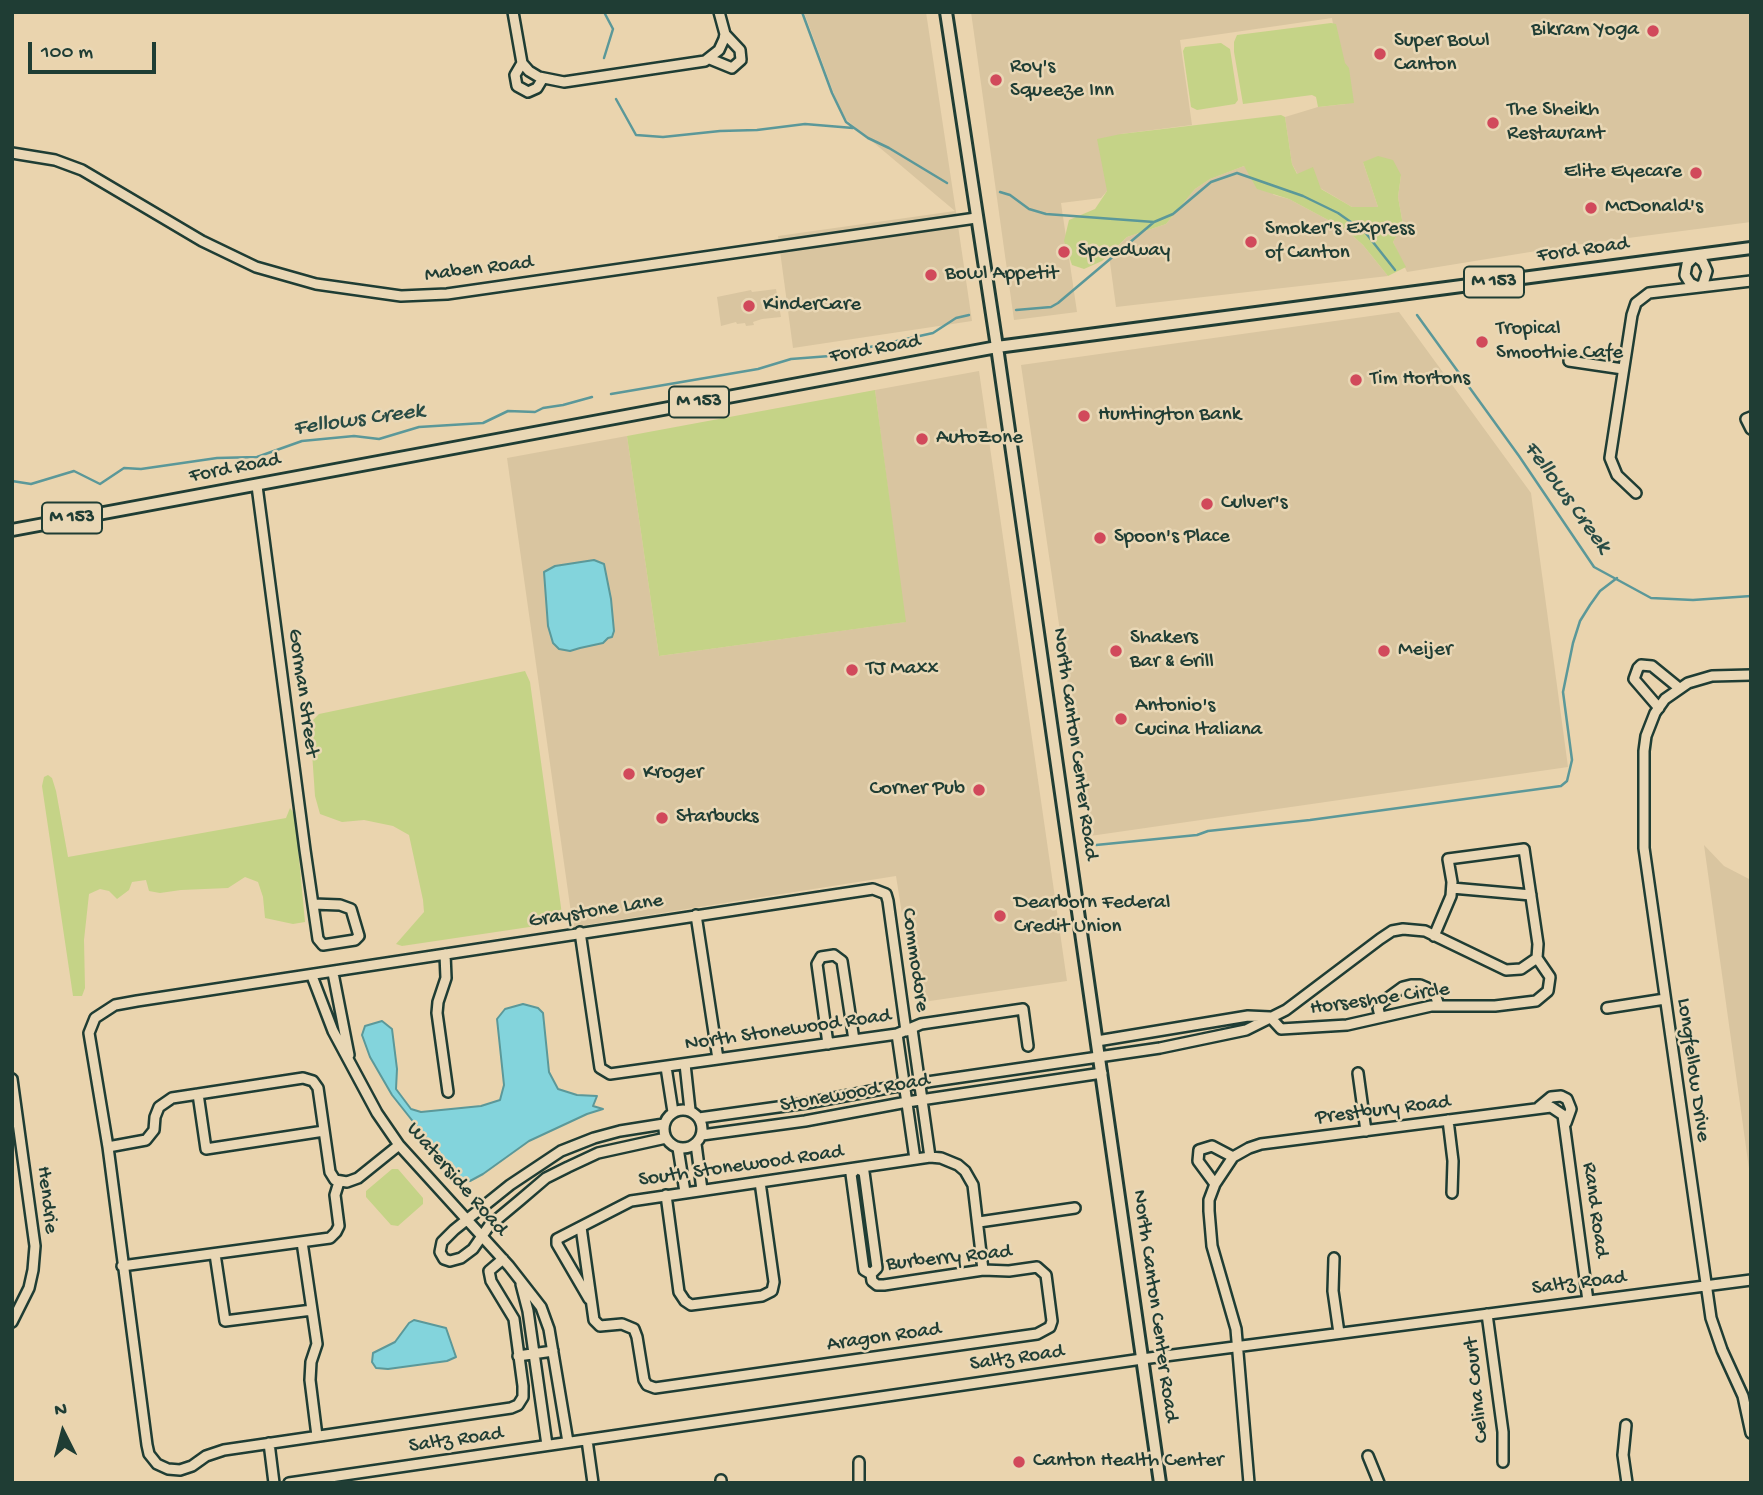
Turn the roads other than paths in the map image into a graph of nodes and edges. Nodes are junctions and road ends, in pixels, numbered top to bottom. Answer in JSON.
{"nodes":[{"id":1,"x":513,"y":12,"type":"edge"},
{"id":2,"x":719,"y":12,"type":"edge"},
{"id":3,"x":946,"y":12,"type":"edge"},
{"id":4,"x":725,"y":34,"type":"junction"},
{"id":5,"x":710,"y":59,"type":"junction"},
{"id":6,"x":522,"y":62,"type":"junction"},
{"id":7,"x":543,"y":78,"type":"junction"},
{"id":8,"x":12,"y":153,"type":"edge"},
{"id":9,"x":976,"y":218,"type":"junction"},
{"id":10,"x":1751,"y":248,"type":"edge"},
{"id":11,"x":1695,"y":256,"type":"junction"},
{"id":12,"x":1751,"y":281,"type":"edge"},
{"id":13,"x":1698,"y":287,"type":"junction"},
{"id":14,"x":997,"y":346,"type":"junction"},
{"id":15,"x":1569,"y":361,"type":"dead end"},
{"id":16,"x":1623,"y":369,"type":"junction"},
{"id":17,"x":1751,"y":417,"type":"edge"},
{"id":18,"x":1751,"y":429,"type":"edge"},
{"id":19,"x":257,"y":486,"type":"junction"},
{"id":20,"x":1636,"y":493,"type":"dead end"},
{"id":21,"x":12,"y":530,"type":"edge"},
{"id":22,"x":1751,"y":675,"type":"edge"},
{"id":23,"x":1679,"y":688,"type":"junction"},
{"id":24,"x":1659,"y":708,"type":"junction"},
{"id":25,"x":1452,"y":888,"type":"junction"},
{"id":26,"x":886,"y":894,"type":"joint"},
{"id":27,"x":1531,"y":895,"type":"junction"},
{"id":28,"x":313,"y":904,"type":"junction"},
{"id":29,"x":696,"y":915,"type":"junction"},
{"id":30,"x":580,"y":932,"type":"junction"},
{"id":31,"x":1434,"y":936,"type":"junction"},
{"id":32,"x":445,"y":954,"type":"junction"},
{"id":33,"x":1537,"y":958,"type":"junction"},
{"id":34,"x":333,"y":973,"type":"junction"},
{"id":35,"x":312,"y":976,"type":"junction"},
{"id":36,"x":1665,"y":999,"type":"junction"},
{"id":37,"x":1439,"y":1006,"type":"junction"},
{"id":38,"x":1607,"y":1008,"type":"dead end"},
{"id":39,"x":1380,"y":1016,"type":"junction"},
{"id":40,"x":1269,"y":1017,"type":"junction"},
{"id":41,"x":1213,"y":1022,"type":"junction"},
{"id":42,"x":905,"y":1032,"type":"junction"},
{"id":43,"x":1139,"y":1035,"type":"junction"},
{"id":44,"x":1216,"y":1037,"type":"junction"},
{"id":45,"x":853,"y":1040,"type":"junction"},
{"id":46,"x":1097,"y":1041,"type":"junction"},
{"id":47,"x":828,"y":1044,"type":"junction"},
{"id":48,"x":1028,"y":1046,"type":"dead end"},
{"id":49,"x":1141,"y":1051,"type":"junction"},
{"id":50,"x":1099,"y":1056,"type":"junction"},
{"id":51,"x":719,"y":1059,"type":"junction"},
{"id":52,"x":351,"y":1064,"type":"junction"},
{"id":53,"x":685,"y":1064,"type":"junction"},
{"id":54,"x":666,"y":1067,"type":"junction"},
{"id":55,"x":1012,"y":1068,"type":"junction"},
{"id":56,"x":1102,"y":1073,"type":"junction"},
{"id":57,"x":1358,"y":1073,"type":"dead end"},
{"id":58,"x":12,"y":1079,"type":"edge"},
{"id":59,"x":920,"y":1083,"type":"junction"},
{"id":60,"x":904,"y":1085,"type":"junction"},
{"id":61,"x":1014,"y":1085,"type":"junction"},
{"id":62,"x":448,"y":1091,"type":"dead end"},
{"id":63,"x":198,"y":1094,"type":"junction"},
{"id":64,"x":1567,"y":1099,"type":"joint"},
{"id":65,"x":923,"y":1100,"type":"junction"},
{"id":66,"x":906,"y":1102,"type":"junction"},
{"id":67,"x":1539,"y":1107,"type":"junction"},
{"id":68,"x":690,"y":1110,"type":"junction"},
{"id":69,"x":1558,"y":1110,"type":"joint"},
{"id":70,"x":673,"y":1112,"type":"junction"},
{"id":71,"x":699,"y":1118,"type":"junction"},
{"id":72,"x":1448,"y":1120,"type":"junction"},
{"id":73,"x":664,"y":1124,"type":"junction"},
{"id":74,"x":1565,"y":1124,"type":"junction"},
{"id":75,"x":324,"y":1131,"type":"junction"},
{"id":76,"x":1366,"y":1131,"type":"junction"},
{"id":77,"x":666,"y":1138,"type":"junction"},
{"id":78,"x":699,"y":1139,"type":"junction"},
{"id":79,"x":399,"y":1145,"type":"junction"},
{"id":80,"x":108,"y":1147,"type":"junction"},
{"id":81,"x":678,"y":1148,"type":"junction"},
{"id":82,"x":17,"y":1150,"type":"edge"},
{"id":83,"x":930,"y":1157,"type":"junction"},
{"id":84,"x":1234,"y":1157,"type":"junction"},
{"id":85,"x":915,"y":1159,"type":"junction"},
{"id":86,"x":857,"y":1168,"type":"junction"},
{"id":87,"x":339,"y":1182,"type":"junction"},
{"id":88,"x":760,"y":1182,"type":"junction"},
{"id":89,"x":1214,"y":1184,"type":"junction"},
{"id":90,"x":702,"y":1190,"type":"junction"},
{"id":91,"x":685,"y":1192,"type":"junction"},
{"id":92,"x":1452,"y":1193,"type":"dead end"},
{"id":93,"x":666,"y":1195,"type":"junction"},
{"id":94,"x":1075,"y":1208,"type":"dead end"},
{"id":95,"x":468,"y":1221,"type":"junction"},
{"id":96,"x":979,"y":1222,"type":"junction"},
{"id":97,"x":581,"y":1227,"type":"junction"},
{"id":98,"x":481,"y":1237,"type":"junction"},
{"id":99,"x":302,"y":1242,"type":"junction"},
{"id":100,"x":215,"y":1254,"type":"junction"},
{"id":101,"x":1334,"y":1258,"type":"dead end"},
{"id":102,"x":503,"y":1259,"type":"junction"},
{"id":103,"x":122,"y":1266,"type":"junction"},
{"id":104,"x":1031,"y":1268,"type":"joint"},
{"id":105,"x":984,"y":1270,"type":"junction"},
{"id":106,"x":520,"y":1279,"type":"junction"},
{"id":107,"x":1751,"y":1280,"type":"edge"},
{"id":108,"x":1706,"y":1286,"type":"junction"},
{"id":109,"x":1588,"y":1301,"type":"junction"},
{"id":110,"x":591,"y":1303,"type":"junction"},
{"id":111,"x":312,"y":1310,"type":"junction"},
{"id":112,"x":1488,"y":1314,"type":"junction"},
{"id":113,"x":12,"y":1322,"type":"edge"},
{"id":114,"x":1339,"y":1333,"type":"junction"},
{"id":115,"x":1237,"y":1346,"type":"junction"},
{"id":116,"x":553,"y":1351,"type":"junction"},
{"id":117,"x":534,"y":1354,"type":"junction"},
{"id":118,"x":518,"y":1356,"type":"junction"},
{"id":119,"x":1142,"y":1359,"type":"junction"},
{"id":120,"x":1626,"y":1425,"type":"dead end"},
{"id":121,"x":1751,"y":1433,"type":"edge"},
{"id":122,"x":317,"y":1436,"type":"junction"},
{"id":123,"x":587,"y":1440,"type":"junction"},
{"id":124,"x":568,"y":1442,"type":"junction"},
{"id":125,"x":269,"y":1443,"type":"junction"},
{"id":126,"x":547,"y":1446,"type":"junction"},
{"id":127,"x":1368,"y":1455,"type":"dead end"},
{"id":128,"x":859,"y":1462,"type":"dead end"},
{"id":129,"x":1503,"y":1462,"type":"dead end"},
{"id":130,"x":274,"y":1483,"type":"edge"},
{"id":131,"x":289,"y":1483,"type":"edge"},
{"id":132,"x":593,"y":1483,"type":"edge"},
{"id":133,"x":859,"y":1483,"type":"edge"},
{"id":134,"x":1160,"y":1483,"type":"edge"},
{"id":135,"x":1249,"y":1483,"type":"edge"},
{"id":136,"x":1379,"y":1483,"type":"edge"},
{"id":137,"x":1627,"y":1483,"type":"edge"}],
"edges":[{"from":1,"to":6,"type":"street"},
{"from":2,"to":4,"type":"street"},
{"from":3,"to":9,"type":"main road","name":"North Canton Center Road"},
{"from":4,"to":5,"type":"street"},
{"from":4,"to":5,"type":"street"},
{"from":5,"to":7,"type":"street"},
{"from":6,"to":7,"type":"street"},
{"from":6,"to":7,"type":"street"},
{"from":8,"to":9,"type":"street","name":"Maben Road"},
{"from":9,"to":14,"type":"main road","name":"North Canton Center Road"},
{"from":10,"to":11,"type":"main road","name":"Ford Road","number":"M 153"},
{"from":11,"to":13,"type":"street"},
{"from":11,"to":13,"type":"street"},
{"from":11,"to":14,"type":"main road","name":"Ford Road","number":"M 153"},
{"from":12,"to":13,"type":"street"},
{"from":13,"to":16,"type":"street"},
{"from":14,"to":19,"type":"main road","name":"Ford Road","number":"M 153"},
{"from":14,"to":46,"type":"main road","name":"North Canton Center Road"},
{"from":15,"to":16,"type":"street"},
{"from":16,"to":20,"type":"street"},
{"from":17,"to":18,"type":"street"},
{"from":19,"to":21,"type":"main road","name":"Ford Road","number":"M 153"},
{"from":19,"to":28,"type":"street","name":"Gorman Street"},
{"from":22,"to":23,"type":"street"},
{"from":23,"to":24,"type":"street"},
{"from":23,"to":24,"type":"street"},
{"from":24,"to":36,"type":"street","name":"Longfellow Drive"},
{"from":25,"to":27,"type":"street"},
{"from":25,"to":27,"type":"street"},
{"from":25,"to":31,"type":"street"},
{"from":26,"to":29,"type":"street","name":"Graystone Lane"},
{"from":26,"to":42,"type":"street","name":"Commodore"},
{"from":27,"to":33,"type":"street"},
{"from":28,"to":28,"type":"street","name":"Gorman Street"},
{"from":29,"to":30,"type":"street","name":"Graystone Lane"},
{"from":29,"to":51,"type":"street"},
{"from":30,"to":32,"type":"street","name":"Graystone Lane"},
{"from":30,"to":54,"type":"street","name":"North Stonewood Road"},
{"from":31,"to":33,"type":"street","name":"Horseshoe Circle"},
{"from":31,"to":40,"type":"street","name":"Horseshoe Circle"},
{"from":32,"to":34,"type":"street","name":"Graystone Lane"},
{"from":32,"to":62,"type":"street"},
{"from":33,"to":37,"type":"street","name":"Horseshoe Circle"},
{"from":34,"to":35,"type":"street","name":"Graystone Lane"},
{"from":34,"to":52,"type":"street","name":"Waterside Road"},
{"from":35,"to":52,"type":"street","name":"Waterside Road"},
{"from":35,"to":80,"type":"street","name":"Graystone Lane"},
{"from":36,"to":38,"type":"street"},
{"from":36,"to":108,"type":"street","name":"Longfellow Drive"},
{"from":37,"to":39,"type":"street","name":"Horseshoe Circle"},
{"from":37,"to":39,"type":"street"},
{"from":39,"to":40,"type":"street","name":"Horseshoe Circle"},
{"from":40,"to":41,"type":"street","name":"Horseshoe Circle"},
{"from":40,"to":44,"type":"street","name":"Horseshoe Circle"},
{"from":41,"to":43,"type":"street","name":"Horseshoe Circle"},
{"from":41,"to":44,"type":"street"},
{"from":42,"to":45,"type":"street","name":"North Stonewood Road"},
{"from":42,"to":48,"type":"street","name":"North Stonewood Road"},
{"from":42,"to":59,"type":"street"},
{"from":42,"to":60,"type":"street"},
{"from":43,"to":46,"type":"street","name":"Horseshoe Circle"},
{"from":43,"to":49,"type":"street"},
{"from":44,"to":49,"type":"street","name":"Horseshoe Circle"},
{"from":45,"to":47,"type":"street","name":"North Stonewood Road"},
{"from":45,"to":47,"type":"street"},
{"from":46,"to":50,"type":"main road","name":"North Canton Center Road"},
{"from":47,"to":51,"type":"street","name":"North Stonewood Road"},
{"from":49,"to":50,"type":"street","name":"Horseshoe Circle"},
{"from":50,"to":55,"type":"street","name":"Stonewood Road"},
{"from":50,"to":56,"type":"main road","name":"North Canton Center Road"},
{"from":51,"to":53,"type":"street","name":"North Stonewood Road"},
{"from":52,"to":79,"type":"street","name":"Waterside Road"},
{"from":53,"to":54,"type":"street","name":"North Stonewood Road"},
{"from":53,"to":68,"type":"street"},
{"from":54,"to":70,"type":"street"},
{"from":55,"to":59,"type":"street","name":"Stonewood Road"},
{"from":55,"to":61,"type":"street"},
{"from":56,"to":61,"type":"street","name":"Stonewood Road"},
{"from":56,"to":119,"type":"main road","name":"North Canton Center Road"},
{"from":57,"to":76,"type":"street"},
{"from":58,"to":82,"type":"street","name":"Hendrie"},
{"from":59,"to":60,"type":"street","name":"Stonewood Road"},
{"from":59,"to":65,"type":"street"},
{"from":60,"to":66,"type":"street"},
{"from":60,"to":71,"type":"street","name":"Stonewood Road"},
{"from":61,"to":65,"type":"street","name":"Stonewood Road"},
{"from":63,"to":75,"type":"street"},
{"from":63,"to":75,"type":"street"},
{"from":63,"to":80,"type":"street"},
{"from":64,"to":67,"type":"street","name":"Prestbury Road"},
{"from":64,"to":74,"type":"street","name":"Rand Road"},
{"from":65,"to":66,"type":"street","name":"Stonewood Road"},
{"from":65,"to":83,"type":"street"},
{"from":66,"to":78,"type":"street","name":"Stonewood Road"},
{"from":66,"to":85,"type":"street"},
{"from":67,"to":69,"type":"street","name":"Prestbury Road"},
{"from":67,"to":72,"type":"street","name":"Prestbury Road"},
{"from":68,"to":70,"type":"street"},
{"from":68,"to":71,"type":"street"},
{"from":69,"to":74,"type":"street","name":"Rand Road"},
{"from":70,"to":73,"type":"street"},
{"from":71,"to":78,"type":"street"},
{"from":72,"to":76,"type":"street","name":"Prestbury Road"},
{"from":72,"to":92,"type":"street"},
{"from":73,"to":77,"type":"street"},
{"from":73,"to":95,"type":"street"},
{"from":74,"to":109,"type":"street","name":"Rand Road"},
{"from":75,"to":87,"type":"street"},
{"from":76,"to":84,"type":"street","name":"Prestbury Road"},
{"from":77,"to":81,"type":"street"},
{"from":77,"to":98,"type":"street"},
{"from":78,"to":81,"type":"street"},
{"from":78,"to":90,"type":"street"},
{"from":79,"to":87,"type":"street"},
{"from":79,"to":95,"type":"street","name":"Waterside Road"},
{"from":80,"to":103,"type":"street","name":"Graystone Lane"},
{"from":81,"to":91,"type":"street"},
{"from":82,"to":113,"type":"street","name":"Hendrie"},
{"from":83,"to":85,"type":"street","name":"South Stonewood Road"},
{"from":83,"to":96,"type":"street"},
{"from":84,"to":89,"type":"street"},
{"from":84,"to":89,"type":"street"},
{"from":85,"to":86,"type":"street","name":"South Stonewood Road"},
{"from":86,"to":88,"type":"street","name":"South Stonewood Road"},
{"from":86,"to":105,"type":"street","name":"Burberry Road"},
{"from":87,"to":99,"type":"street"},
{"from":88,"to":90,"type":"street","name":"South Stonewood Road"},
{"from":88,"to":93,"type":"street"},
{"from":89,"to":115,"type":"street"},
{"from":90,"to":91,"type":"street","name":"South Stonewood Road"},
{"from":91,"to":93,"type":"street","name":"South Stonewood Road"},
{"from":93,"to":97,"type":"street","name":"South Stonewood Road"},
{"from":94,"to":96,"type":"street"},
{"from":95,"to":98,"type":"street","name":"Waterside Road"},
{"from":95,"to":98,"type":"street"},
{"from":96,"to":105,"type":"street"},
{"from":97,"to":110,"type":"street"},
{"from":97,"to":110,"type":"street","name":"South Stonewood Road"},
{"from":98,"to":102,"type":"street","name":"Waterside Road"},
{"from":99,"to":100,"type":"street"},
{"from":99,"to":111,"type":"street"},
{"from":100,"to":103,"type":"street"},
{"from":100,"to":111,"type":"street"},
{"from":101,"to":114,"type":"street"},
{"from":102,"to":106,"type":"street","name":"Waterside Road"},
{"from":102,"to":118,"type":"street"},
{"from":103,"to":125,"type":"street","name":"Graystone Lane"},
{"from":104,"to":105,"type":"street","name":"Burberry Road"},
{"from":104,"to":110,"type":"street","name":"Aragon Road"},
{"from":106,"to":116,"type":"street","name":"Waterside Road"},
{"from":106,"to":117,"type":"street","name":"Waterside Road"},
{"from":107,"to":108,"type":"street","name":"Saltz Road"},
{"from":108,"to":109,"type":"street","name":"Saltz Road"},
{"from":108,"to":121,"type":"street","name":"Longfellow Drive"},
{"from":109,"to":112,"type":"street","name":"Saltz Road"},
{"from":111,"to":122,"type":"street"},
{"from":112,"to":114,"type":"street","name":"Saltz Road"},
{"from":112,"to":129,"type":"street","name":"Celina Court"},
{"from":114,"to":115,"type":"street","name":"Saltz Road"},
{"from":115,"to":119,"type":"street","name":"Saltz Road"},
{"from":115,"to":135,"type":"street"},
{"from":116,"to":117,"type":"street"},
{"from":116,"to":124,"type":"street","name":"Waterside Road"},
{"from":117,"to":118,"type":"street"},
{"from":117,"to":126,"type":"street","name":"Waterside Road"},
{"from":118,"to":122,"type":"street","name":"Graystone Lane"},
{"from":119,"to":123,"type":"street","name":"Saltz Road"},
{"from":119,"to":134,"type":"main road","name":"North Canton Center Road"},
{"from":120,"to":137,"type":"street"},
{"from":122,"to":125,"type":"street","name":"Graystone Lane"},
{"from":123,"to":124,"type":"street","name":"Saltz Road"},
{"from":123,"to":132,"type":"street"},
{"from":124,"to":126,"type":"street","name":"Saltz Road"},
{"from":125,"to":130,"type":"street"},
{"from":126,"to":131,"type":"street","name":"Saltz Road"},
{"from":127,"to":136,"type":"street"},
{"from":128,"to":133,"type":"street"}]}
